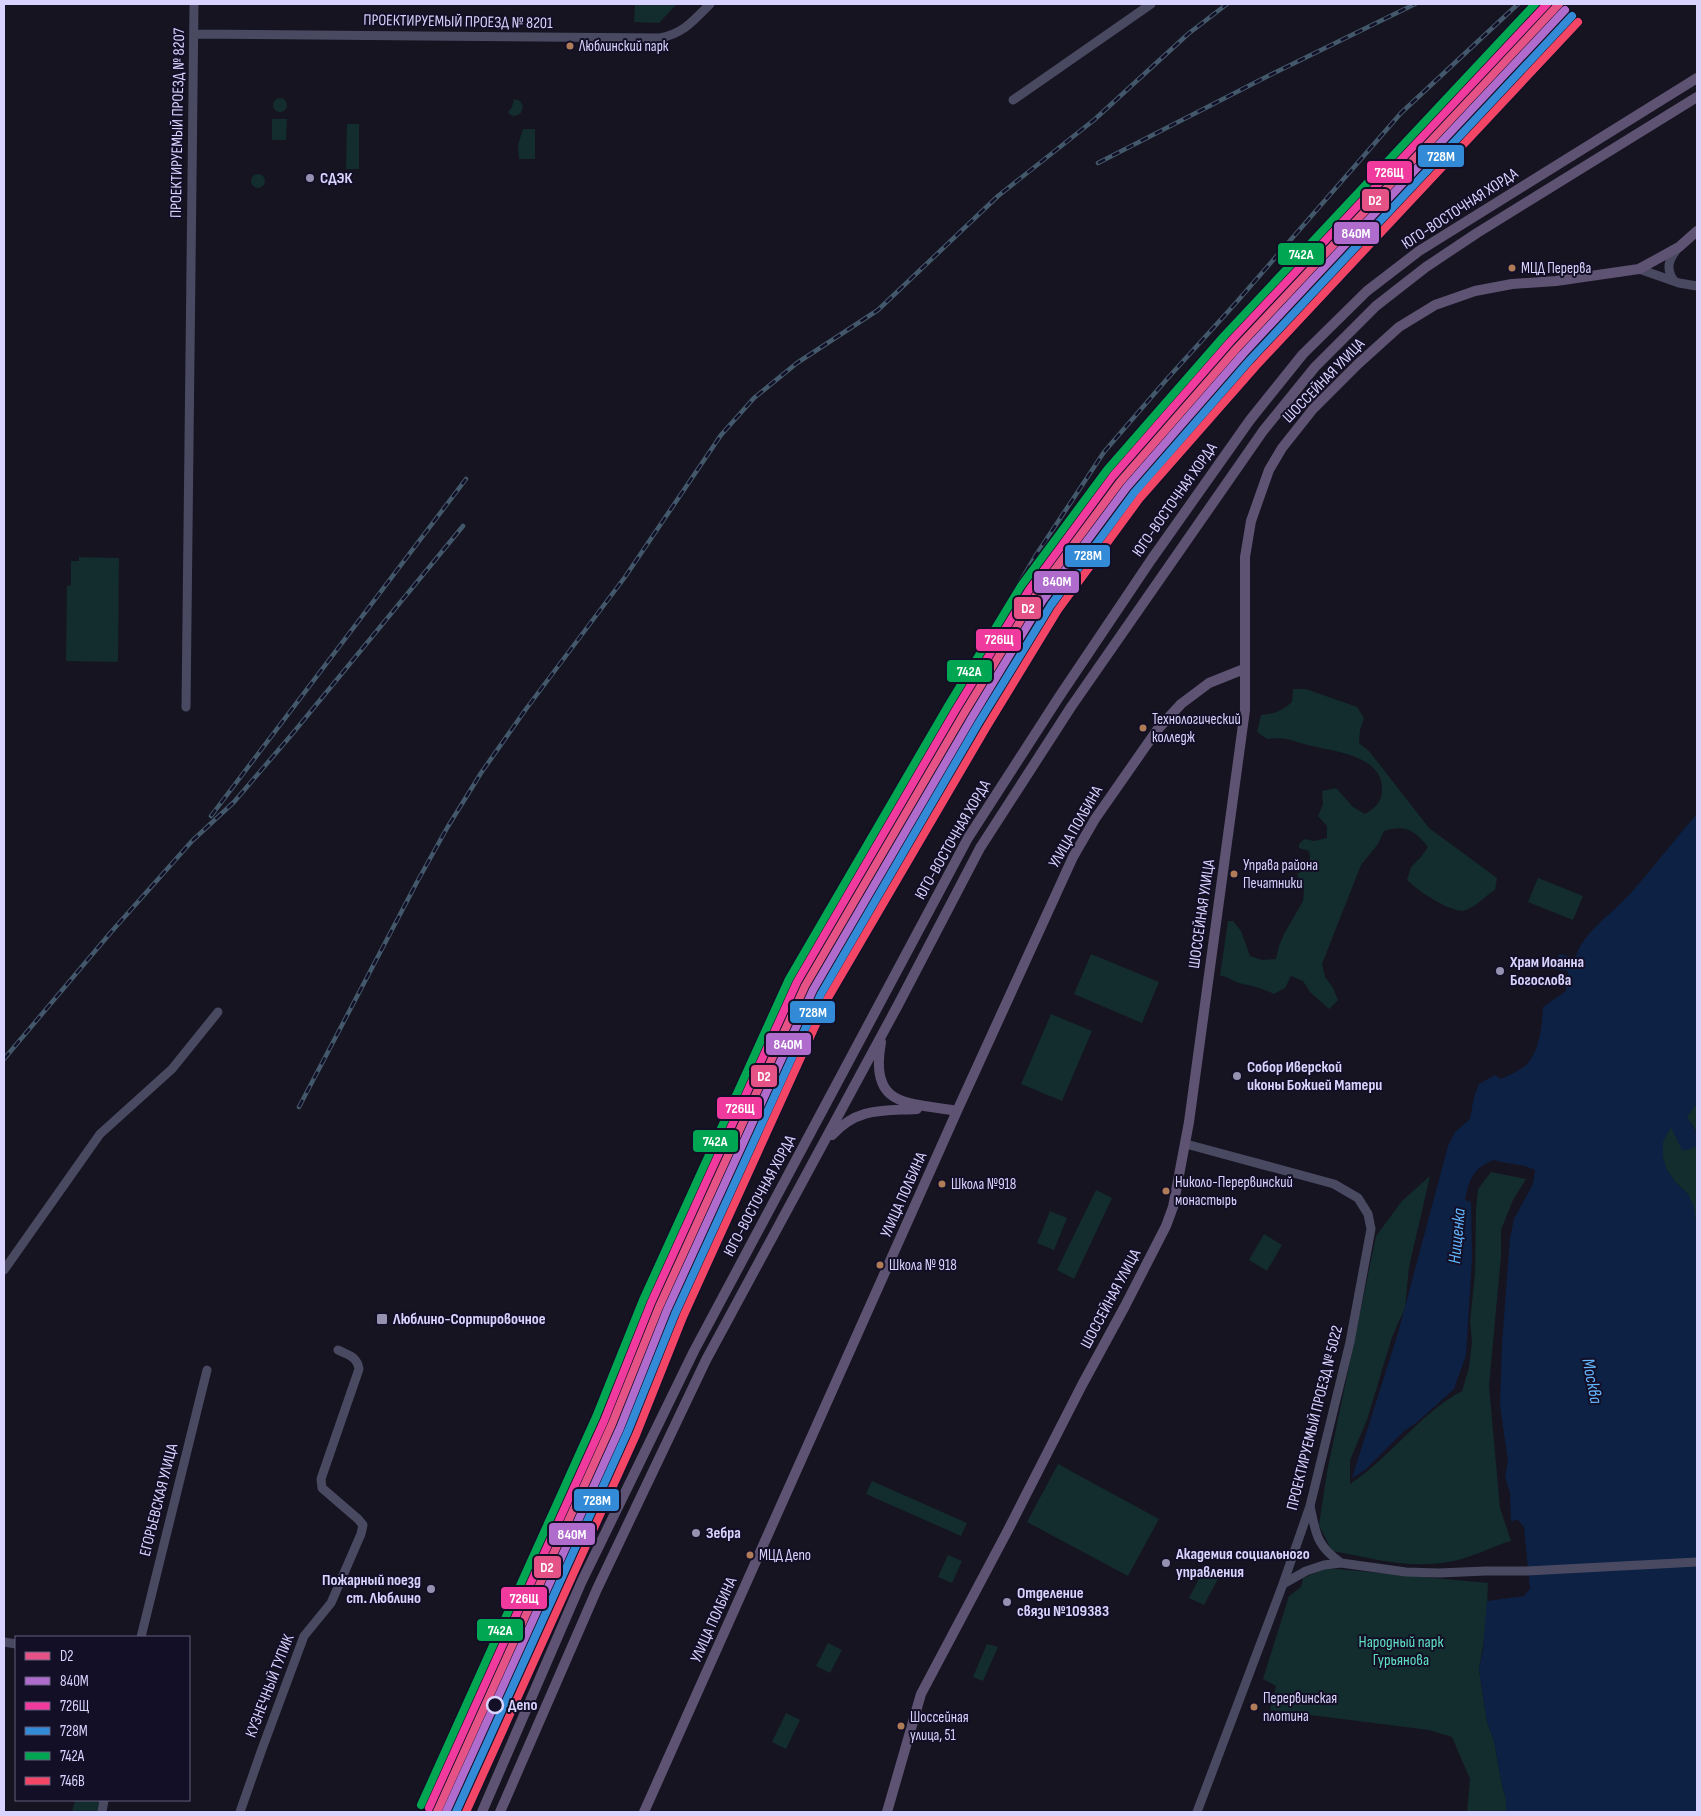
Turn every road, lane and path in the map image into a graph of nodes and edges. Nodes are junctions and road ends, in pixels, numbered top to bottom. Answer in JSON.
{"nodes":[{"id":1,"x":194,"y":4,"type":"edge"},
{"id":2,"x":710,"y":4,"type":"edge"},
{"id":3,"x":1151,"y":4,"type":"edge"},
{"id":4,"x":194,"y":34,"type":"junction"},
{"id":5,"x":1697,"y":78,"type":"edge"},
{"id":6,"x":1697,"y":98,"type":"edge"},
{"id":7,"x":1013,"y":100,"type":"dead end"},
{"id":8,"x":1697,"y":231,"type":"edge"},
{"id":9,"x":1680,"y":247,"type":"junction"},
{"id":10,"x":1639,"y":269,"type":"junction"},
{"id":11,"x":1674,"y":281,"type":"junction"},
{"id":12,"x":1697,"y":286,"type":"edge"},
{"id":13,"x":1244,"y":669,"type":"junction"},
{"id":14,"x":186,"y":707,"type":"dead end"},
{"id":15,"x":218,"y":1012,"type":"dead end"},
{"id":16,"x":883,"y":1033,"type":"junction"},
{"id":17,"x":936,"y":1108,"type":"junction"},
{"id":18,"x":957,"y":1111,"type":"junction"},
{"id":19,"x":1186,"y":1144,"type":"junction"},
{"id":20,"x":822,"y":1146,"type":"junction"},
{"id":21,"x":4,"y":1270,"type":"edge"},
{"id":22,"x":338,"y":1350,"type":"dead end"},
{"id":23,"x":207,"y":1370,"type":"dead end"},
{"id":24,"x":1310,"y":1506,"type":"junction"},
{"id":25,"x":1697,"y":1562,"type":"edge"},
{"id":26,"x":1341,"y":1563,"type":"junction"},
{"id":27,"x":1283,"y":1584,"type":"junction"},
{"id":28,"x":141,"y":1636,"type":"edge"},
{"id":29,"x":240,"y":1812,"type":"edge"},
{"id":30,"x":482,"y":1812,"type":"edge"},
{"id":31,"x":500,"y":1812,"type":"edge"},
{"id":32,"x":644,"y":1812,"type":"edge"},
{"id":33,"x":886,"y":1812,"type":"edge"},
{"id":34,"x":1197,"y":1812,"type":"edge"}],
"edges":[{"from":1,"to":4,"type":"street","name":"ПРОЕКТИРУЕМЫЙ ПРОЕЗД № 8207"},
{"from":2,"to":4,"type":"street","name":"ПРОЕКТИРУЕМЫЙ ПРОЕЗД № 8201"},
{"from":3,"to":7,"type":"street"},
{"from":4,"to":14,"type":"street","name":"ПРОЕКТИРУЕМЫЙ ПРОЕЗД № 8207"},
{"from":5,"to":30,"type":"main road","name":"ЮГО-ВОСТОЧНАЯ ХОРДА"},
{"from":6,"to":16,"type":"main road","name":"ЮГО-ВОСТОЧНАЯ ХОРДА"},
{"from":8,"to":9,"type":"main road","name":"ШОССЕЙНАЯ УЛИЦА"},
{"from":9,"to":10,"type":"main road","name":"ШОССЕЙНАЯ УЛИЦА"},
{"from":9,"to":11,"type":"street"},
{"from":10,"to":11,"type":"street"},
{"from":10,"to":13,"type":"main road","name":"ШОССЕЙНАЯ УЛИЦА"},
{"from":11,"to":12,"type":"street"},
{"from":13,"to":18,"type":"main road","name":"УЛИЦА ПОЛБИНА"},
{"from":13,"to":19,"type":"main road","name":"ШОССЕЙНАЯ УЛИЦА"},
{"from":15,"to":21,"type":"street"},
{"from":16,"to":17,"type":"main road"},
{"from":16,"to":20,"type":"main road","name":"ЮГО-ВОСТОЧНАЯ ХОРДА"},
{"from":17,"to":18,"type":"main road"},
{"from":17,"to":20,"type":"main road"},
{"from":18,"to":32,"type":"main road","name":"УЛИЦА ПОЛБИНА"},
{"from":19,"to":24,"type":"street","name":"ПРОЕКТИРУЕМЫЙ ПРОЕЗД № 5022"},
{"from":19,"to":33,"type":"main road","name":"ШОССЕЙНАЯ УЛИЦА"},
{"from":20,"to":31,"type":"main road","name":"ЮГО-ВОСТОЧНАЯ ХОРДА"},
{"from":22,"to":29,"type":"street","name":"КУЗНЕЧНЫЙ ТУПИК"},
{"from":23,"to":28,"type":"street","name":"ЕГОРЬЕВСКАЯ УЛИЦА"},
{"from":24,"to":26,"type":"street"},
{"from":24,"to":27,"type":"street","name":"ПРОЕКТИРУЕМЫЙ ПРОЕЗД № 5022"},
{"from":25,"to":26,"type":"street"},
{"from":26,"to":27,"type":"street"},
{"from":27,"to":34,"type":"street","name":"ПРОЕКТИРУЕМЫЙ ПРОЕЗД № 5022"}]}
